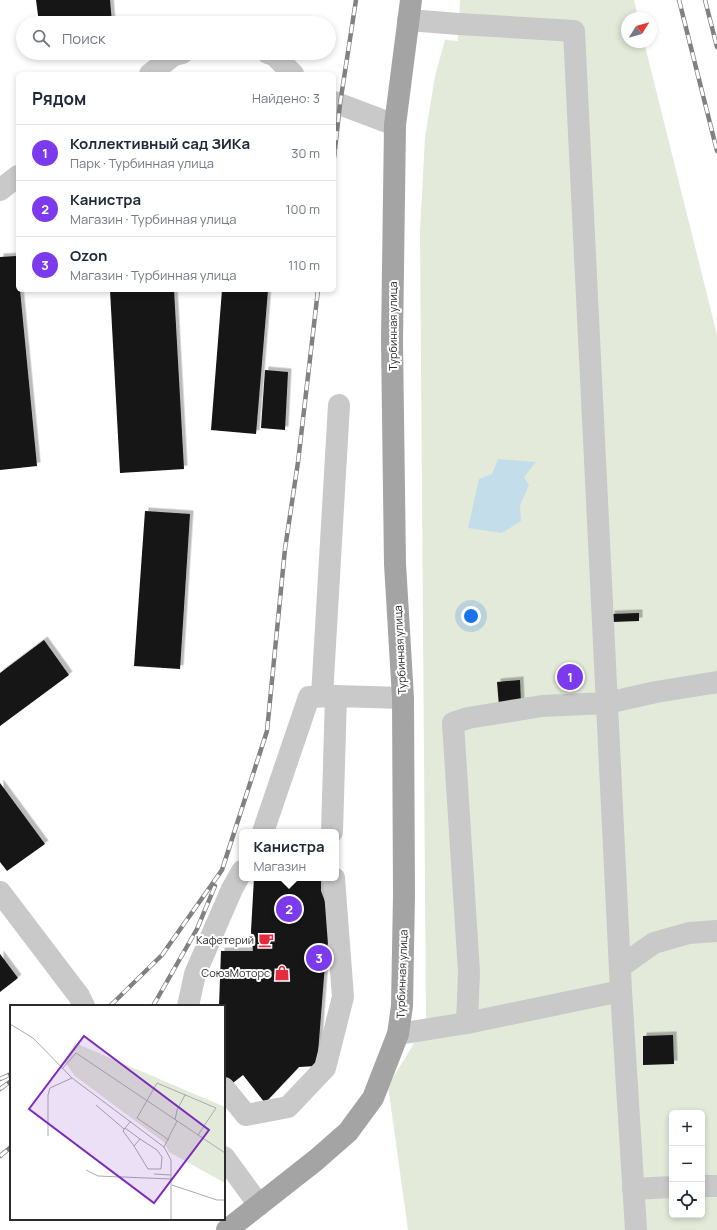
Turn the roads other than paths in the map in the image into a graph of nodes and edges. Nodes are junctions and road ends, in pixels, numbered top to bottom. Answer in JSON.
{"nodes":[{"id":1,"x":409,"y":10,"type":"edge"},
{"id":2,"x":168,"y":60,"type":"edge"},
{"id":3,"x":279,"y":60,"type":"edge"},
{"id":4,"x":153,"y":72,"type":"edge"},
{"id":5,"x":291,"y":72,"type":"edge"},
{"id":6,"x":336,"y":103,"type":"edge"},
{"id":7,"x":395,"y":125,"type":"junction"},
{"id":8,"x":16,"y":178,"type":"edge"},
{"id":9,"x":0,"y":190,"type":"edge"},
{"id":10,"x":339,"y":405,"type":"dead end"},
{"id":11,"x":717,"y":682,"type":"edge"},
{"id":12,"x":329,"y":696,"type":"junction"},
{"id":13,"x":403,"y":698,"type":"junction"},
{"id":14,"x":607,"y":703,"type":"junction"},
{"id":15,"x":264,"y":829,"type":"edge"},
{"id":16,"x":332,"y":829,"type":"edge"},
{"id":17,"x":239,"y":876,"type":"edge"},
{"id":18,"x":334,"y":881,"type":"edge"},
{"id":19,"x":0,"y":892,"type":"edge"},
{"id":20,"x":717,"y":931,"type":"edge"},
{"id":21,"x":620,"y":967,"type":"junction"},
{"id":22,"x":621,"y":991,"type":"junction"},
{"id":23,"x":84,"y":1005,"type":"edge"},
{"id":24,"x":188,"y":1005,"type":"edge"},
{"id":25,"x":467,"y":1023,"type":"junction"},
{"id":26,"x":398,"y":1034,"type":"junction"},
{"id":27,"x":225,"y":1089,"type":"edge"},
{"id":28,"x":225,"y":1158,"type":"edge"},
{"id":29,"x":705,"y":1186,"type":"edge"},
{"id":30,"x":717,"y":1186,"type":"edge"},
{"id":31,"x":669,"y":1187,"type":"edge"},
{"id":32,"x":633,"y":1189,"type":"junction"},
{"id":33,"x":259,"y":1205,"type":"junction"},
{"id":34,"x":227,"y":1225,"type":"edge"},
{"id":35,"x":636,"y":1230,"type":"edge"}],
"edges":[{"from":1,"to":7,"type":"main road","name":"Турбинная улица"},
{"from":1,"to":14,"type":"lane"},
{"from":2,"to":4,"type":"lane"},
{"from":3,"to":5,"type":"lane"},
{"from":6,"to":7,"type":"lane"},
{"from":7,"to":13,"type":"main road","name":"Турбинная улица"},
{"from":8,"to":9,"type":"lane"},
{"from":10,"to":12,"type":"lane"},
{"from":11,"to":14,"type":"lane"},
{"from":12,"to":13,"type":"lane"},
{"from":12,"to":15,"type":"lane"},
{"from":12,"to":16,"type":"lane"},
{"from":13,"to":26,"type":"main road","name":"Турбинная улица"},
{"from":14,"to":21,"type":"lane"},
{"from":14,"to":25,"type":"lane"},
{"from":17,"to":24,"type":"lane"},
{"from":18,"to":27,"type":"lane"},
{"from":19,"to":23,"type":"lane"},
{"from":20,"to":21,"type":"lane"},
{"from":21,"to":22,"type":"lane"},
{"from":22,"to":25,"type":"lane"},
{"from":22,"to":32,"type":"lane"},
{"from":25,"to":26,"type":"lane"},
{"from":26,"to":33,"type":"main road","name":"Турбинная улица"},
{"from":28,"to":33,"type":"lane"},
{"from":29,"to":30,"type":"lane"},
{"from":31,"to":32,"type":"lane"},
{"from":32,"to":35,"type":"lane"},
{"from":33,"to":34,"type":"main road","name":"Турбинная улица"}]}
